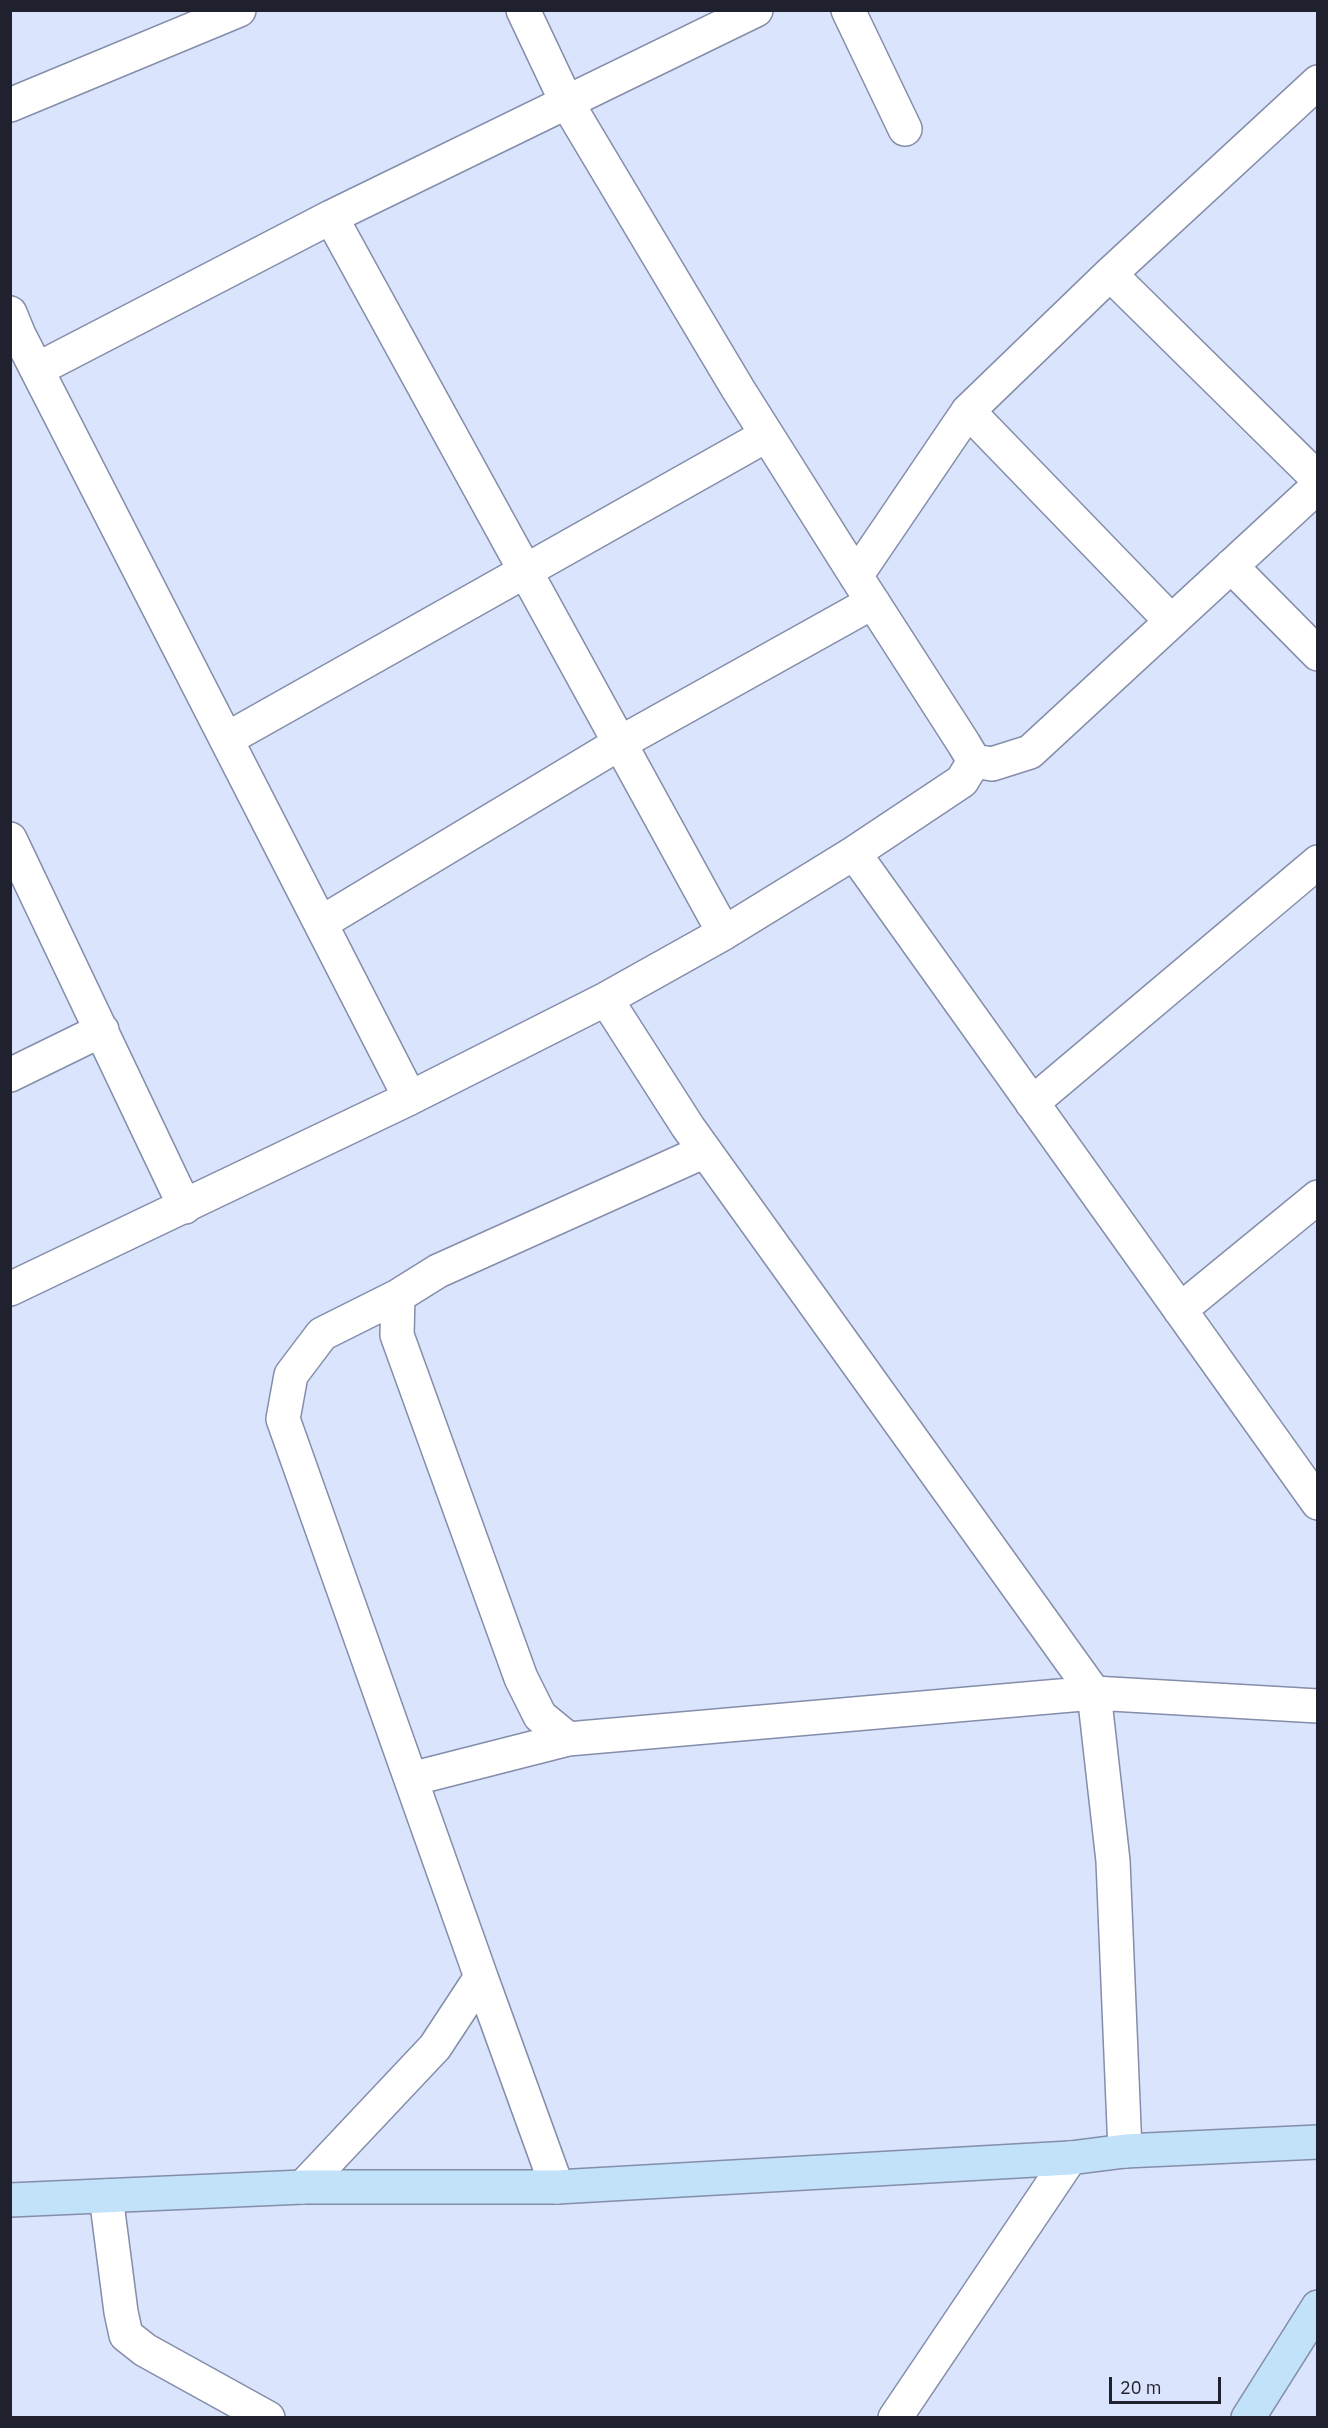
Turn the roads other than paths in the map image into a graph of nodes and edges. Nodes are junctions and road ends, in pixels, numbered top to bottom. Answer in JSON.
{"nodes":[{"id":1,"x":239,"y":10,"type":"edge"},
{"id":2,"x":523,"y":10,"type":"edge"},
{"id":3,"x":756,"y":10,"type":"edge"},
{"id":4,"x":848,"y":10,"type":"edge"},
{"id":5,"x":1317,"y":82,"type":"edge"},
{"id":6,"x":566,"y":101,"type":"junction"},
{"id":7,"x":10,"y":105,"type":"edge"},
{"id":8,"x":905,"y":129,"type":"dead end"},
{"id":9,"x":331,"y":217,"type":"junction"},
{"id":10,"x":1110,"y":274,"type":"junction"},
{"id":11,"x":13,"y":329,"type":"edge"},
{"id":12,"x":38,"y":369,"type":"junction"},
{"id":13,"x":968,"y":411,"type":"junction"},
{"id":14,"x":767,"y":435,"type":"junction"},
{"id":15,"x":1317,"y":479,"type":"edge"},
{"id":16,"x":1317,"y":486,"type":"edge"},
{"id":17,"x":1231,"y":566,"type":"junction"},
{"id":18,"x":526,"y":571,"type":"junction"},
{"id":19,"x":864,"y":589,"type":"junction"},
{"id":20,"x":1171,"y":621,"type":"junction"},
{"id":21,"x":1317,"y":654,"type":"edge"},
{"id":22,"x":227,"y":739,"type":"junction"},
{"id":23,"x":620,"y":743,"type":"junction"},
{"id":24,"x":974,"y":762,"type":"junction"},
{"id":25,"x":10,"y":839,"type":"edge"},
{"id":26,"x":854,"y":853,"type":"junction"},
{"id":27,"x":1317,"y":862,"type":"edge"},
{"id":28,"x":321,"y":923,"type":"junction"},
{"id":29,"x":723,"y":933,"type":"junction"},
{"id":30,"x":606,"y":999,"type":"junction"},
{"id":31,"x":102,"y":1030,"type":"junction"},
{"id":32,"x":10,"y":1074,"type":"edge"},
{"id":33,"x":410,"y":1098,"type":"junction"},
{"id":34,"x":1032,"y":1103,"type":"junction"},
{"id":35,"x":705,"y":1151,"type":"junction"},
{"id":36,"x":1317,"y":1197,"type":"edge"},
{"id":37,"x":184,"y":1207,"type":"junction"},
{"id":38,"x":10,"y":1289,"type":"edge"},
{"id":39,"x":398,"y":1296,"type":"junction"},
{"id":40,"x":1180,"y":1310,"type":"junction"},
{"id":41,"x":1317,"y":1503,"type":"edge"},
{"id":42,"x":1094,"y":1693,"type":"junction"},
{"id":43,"x":1317,"y":1706,"type":"edge"},
{"id":44,"x":567,"y":1738,"type":"junction"},
{"id":45,"x":411,"y":1779,"type":"junction"},
{"id":46,"x":481,"y":1977,"type":"junction"},
{"id":47,"x":1317,"y":2142,"type":"edge"},
{"id":48,"x":1125,"y":2151,"type":"junction"},
{"id":49,"x":1070,"y":2158,"type":"junction"},
{"id":50,"x":303,"y":2187,"type":"junction"},
{"id":51,"x":557,"y":2187,"type":"junction"},
{"id":52,"x":106,"y":2196,"type":"junction"},
{"id":53,"x":10,"y":2200,"type":"edge"},
{"id":54,"x":1317,"y":2307,"type":"edge"},
{"id":55,"x":268,"y":2418,"type":"edge"},
{"id":56,"x":895,"y":2418,"type":"edge"},
{"id":57,"x":1248,"y":2418,"type":"edge"}],
"edges":[{"from":1,"to":7,"type":"street"},
{"from":2,"to":6,"type":"street"},
{"from":3,"to":6,"type":"street"},
{"from":4,"to":8,"type":"street"},
{"from":5,"to":10,"type":"street"},
{"from":6,"to":9,"type":"street"},
{"from":6,"to":14,"type":"street"},
{"from":9,"to":12,"type":"street"},
{"from":9,"to":18,"type":"street"},
{"from":10,"to":13,"type":"street"},
{"from":10,"to":15,"type":"street"},
{"from":11,"to":12,"type":"street"},
{"from":12,"to":22,"type":"street"},
{"from":13,"to":19,"type":"street"},
{"from":13,"to":20,"type":"street"},
{"from":14,"to":18,"type":"street"},
{"from":14,"to":19,"type":"street"},
{"from":16,"to":17,"type":"street"},
{"from":17,"to":20,"type":"street"},
{"from":17,"to":21,"type":"street"},
{"from":18,"to":22,"type":"street"},
{"from":18,"to":23,"type":"street"},
{"from":19,"to":23,"type":"street"},
{"from":19,"to":24,"type":"street"},
{"from":20,"to":24,"type":"street"},
{"from":22,"to":28,"type":"street"},
{"from":23,"to":28,"type":"street"},
{"from":23,"to":29,"type":"street"},
{"from":24,"to":26,"type":"street"},
{"from":25,"to":31,"type":"street"},
{"from":26,"to":29,"type":"street"},
{"from":26,"to":34,"type":"street"},
{"from":27,"to":34,"type":"street"},
{"from":28,"to":33,"type":"street"},
{"from":29,"to":30,"type":"street"},
{"from":30,"to":33,"type":"street"},
{"from":30,"to":35,"type":"street"},
{"from":31,"to":32,"type":"street"},
{"from":31,"to":37,"type":"street"},
{"from":33,"to":37,"type":"street"},
{"from":34,"to":40,"type":"street"},
{"from":35,"to":39,"type":"street"},
{"from":35,"to":42,"type":"street"},
{"from":36,"to":40,"type":"street"},
{"from":37,"to":38,"type":"street"},
{"from":39,"to":44,"type":"street"},
{"from":39,"to":45,"type":"street"},
{"from":40,"to":41,"type":"street"},
{"from":42,"to":43,"type":"street"},
{"from":42,"to":44,"type":"street"},
{"from":42,"to":48,"type":"street"},
{"from":44,"to":45,"type":"street"},
{"from":45,"to":46,"type":"street"},
{"from":46,"to":50,"type":"street"},
{"from":46,"to":51,"type":"street"},
{"from":47,"to":48,"type":"street"},
{"from":48,"to":49,"type":"street"},
{"from":49,"to":51,"type":"street"},
{"from":49,"to":56,"type":"street"},
{"from":50,"to":51,"type":"street"},
{"from":50,"to":52,"type":"street"},
{"from":52,"to":53,"type":"street"},
{"from":52,"to":55,"type":"street"},
{"from":54,"to":57,"type":"street"}]}
